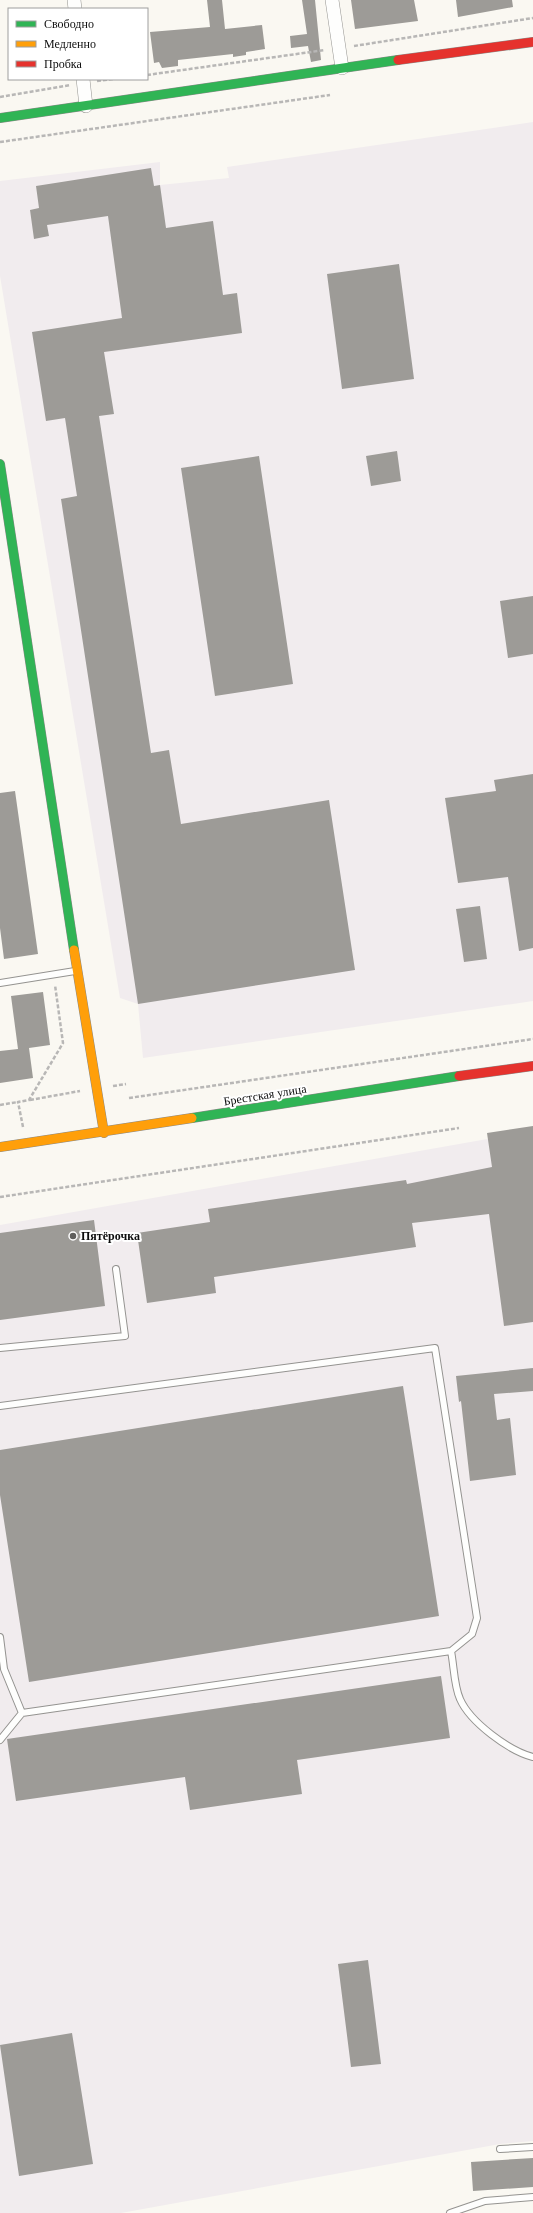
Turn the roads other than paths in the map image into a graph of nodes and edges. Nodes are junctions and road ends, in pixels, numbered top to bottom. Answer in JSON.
{"nodes":[{"id":1,"x":332,"y":0,"type":"edge"},
{"id":2,"x":533,"y":42,"type":"edge"},
{"id":3,"x":342,"y":68,"type":"junction"},
{"id":4,"x":83,"y":81,"type":"edge"},
{"id":5,"x":86,"y":106,"type":"junction"},
{"id":6,"x":0,"y":118,"type":"edge"},
{"id":7,"x":0,"y":464,"type":"edge"},
{"id":8,"x":2,"y":496,"type":"edge"},
{"id":9,"x":77,"y":971,"type":"junction"},
{"id":10,"x":0,"y":983,"type":"edge"},
{"id":11,"x":533,"y":1066,"type":"edge"},
{"id":12,"x":515,"y":1068,"type":"junction"},
{"id":13,"x":527,"y":1073,"type":"dead end"},
{"id":14,"x":104,"y":1134,"type":"junction"},
{"id":15,"x":0,"y":1147,"type":"edge"},
{"id":16,"x":116,"y":1269,"type":"dead end"},
{"id":17,"x":0,"y":1348,"type":"edge"},
{"id":18,"x":0,"y":1406,"type":"edge"},
{"id":19,"x":0,"y":1637,"type":"edge"},
{"id":20,"x":451,"y":1651,"type":"junction"},
{"id":21,"x":22,"y":1712,"type":"junction"},
{"id":22,"x":0,"y":1740,"type":"edge"},
{"id":23,"x":533,"y":1757,"type":"edge"},
{"id":24,"x":533,"y":2147,"type":"edge"},
{"id":25,"x":500,"y":2149,"type":"dead end"},
{"id":26,"x":533,"y":2197,"type":"edge"},
{"id":27,"x":450,"y":2213,"type":"edge"}],
"edges":[{"from":1,"to":3,"type":"street"},
{"from":2,"to":3,"type":"street"},
{"from":3,"to":5,"type":"street"},
{"from":4,"to":5,"type":"street"},
{"from":5,"to":6,"type":"street"},
{"from":7,"to":8,"type":"street"},
{"from":8,"to":9,"type":"street"},
{"from":9,"to":10,"type":"lane"},
{"from":9,"to":14,"type":"street"},
{"from":11,"to":12,"type":"street","name":"Брестская улица"},
{"from":12,"to":13,"type":"lane"},
{"from":12,"to":14,"type":"street","name":"Брестская улица"},
{"from":14,"to":15,"type":"street","name":"Брестская улица"},
{"from":16,"to":17,"type":"lane"},
{"from":18,"to":20,"type":"lane"},
{"from":19,"to":21,"type":"lane"},
{"from":20,"to":21,"type":"lane"},
{"from":20,"to":23,"type":"lane"},
{"from":21,"to":22,"type":"lane"},
{"from":24,"to":25,"type":"lane"},
{"from":26,"to":27,"type":"lane"}]}
